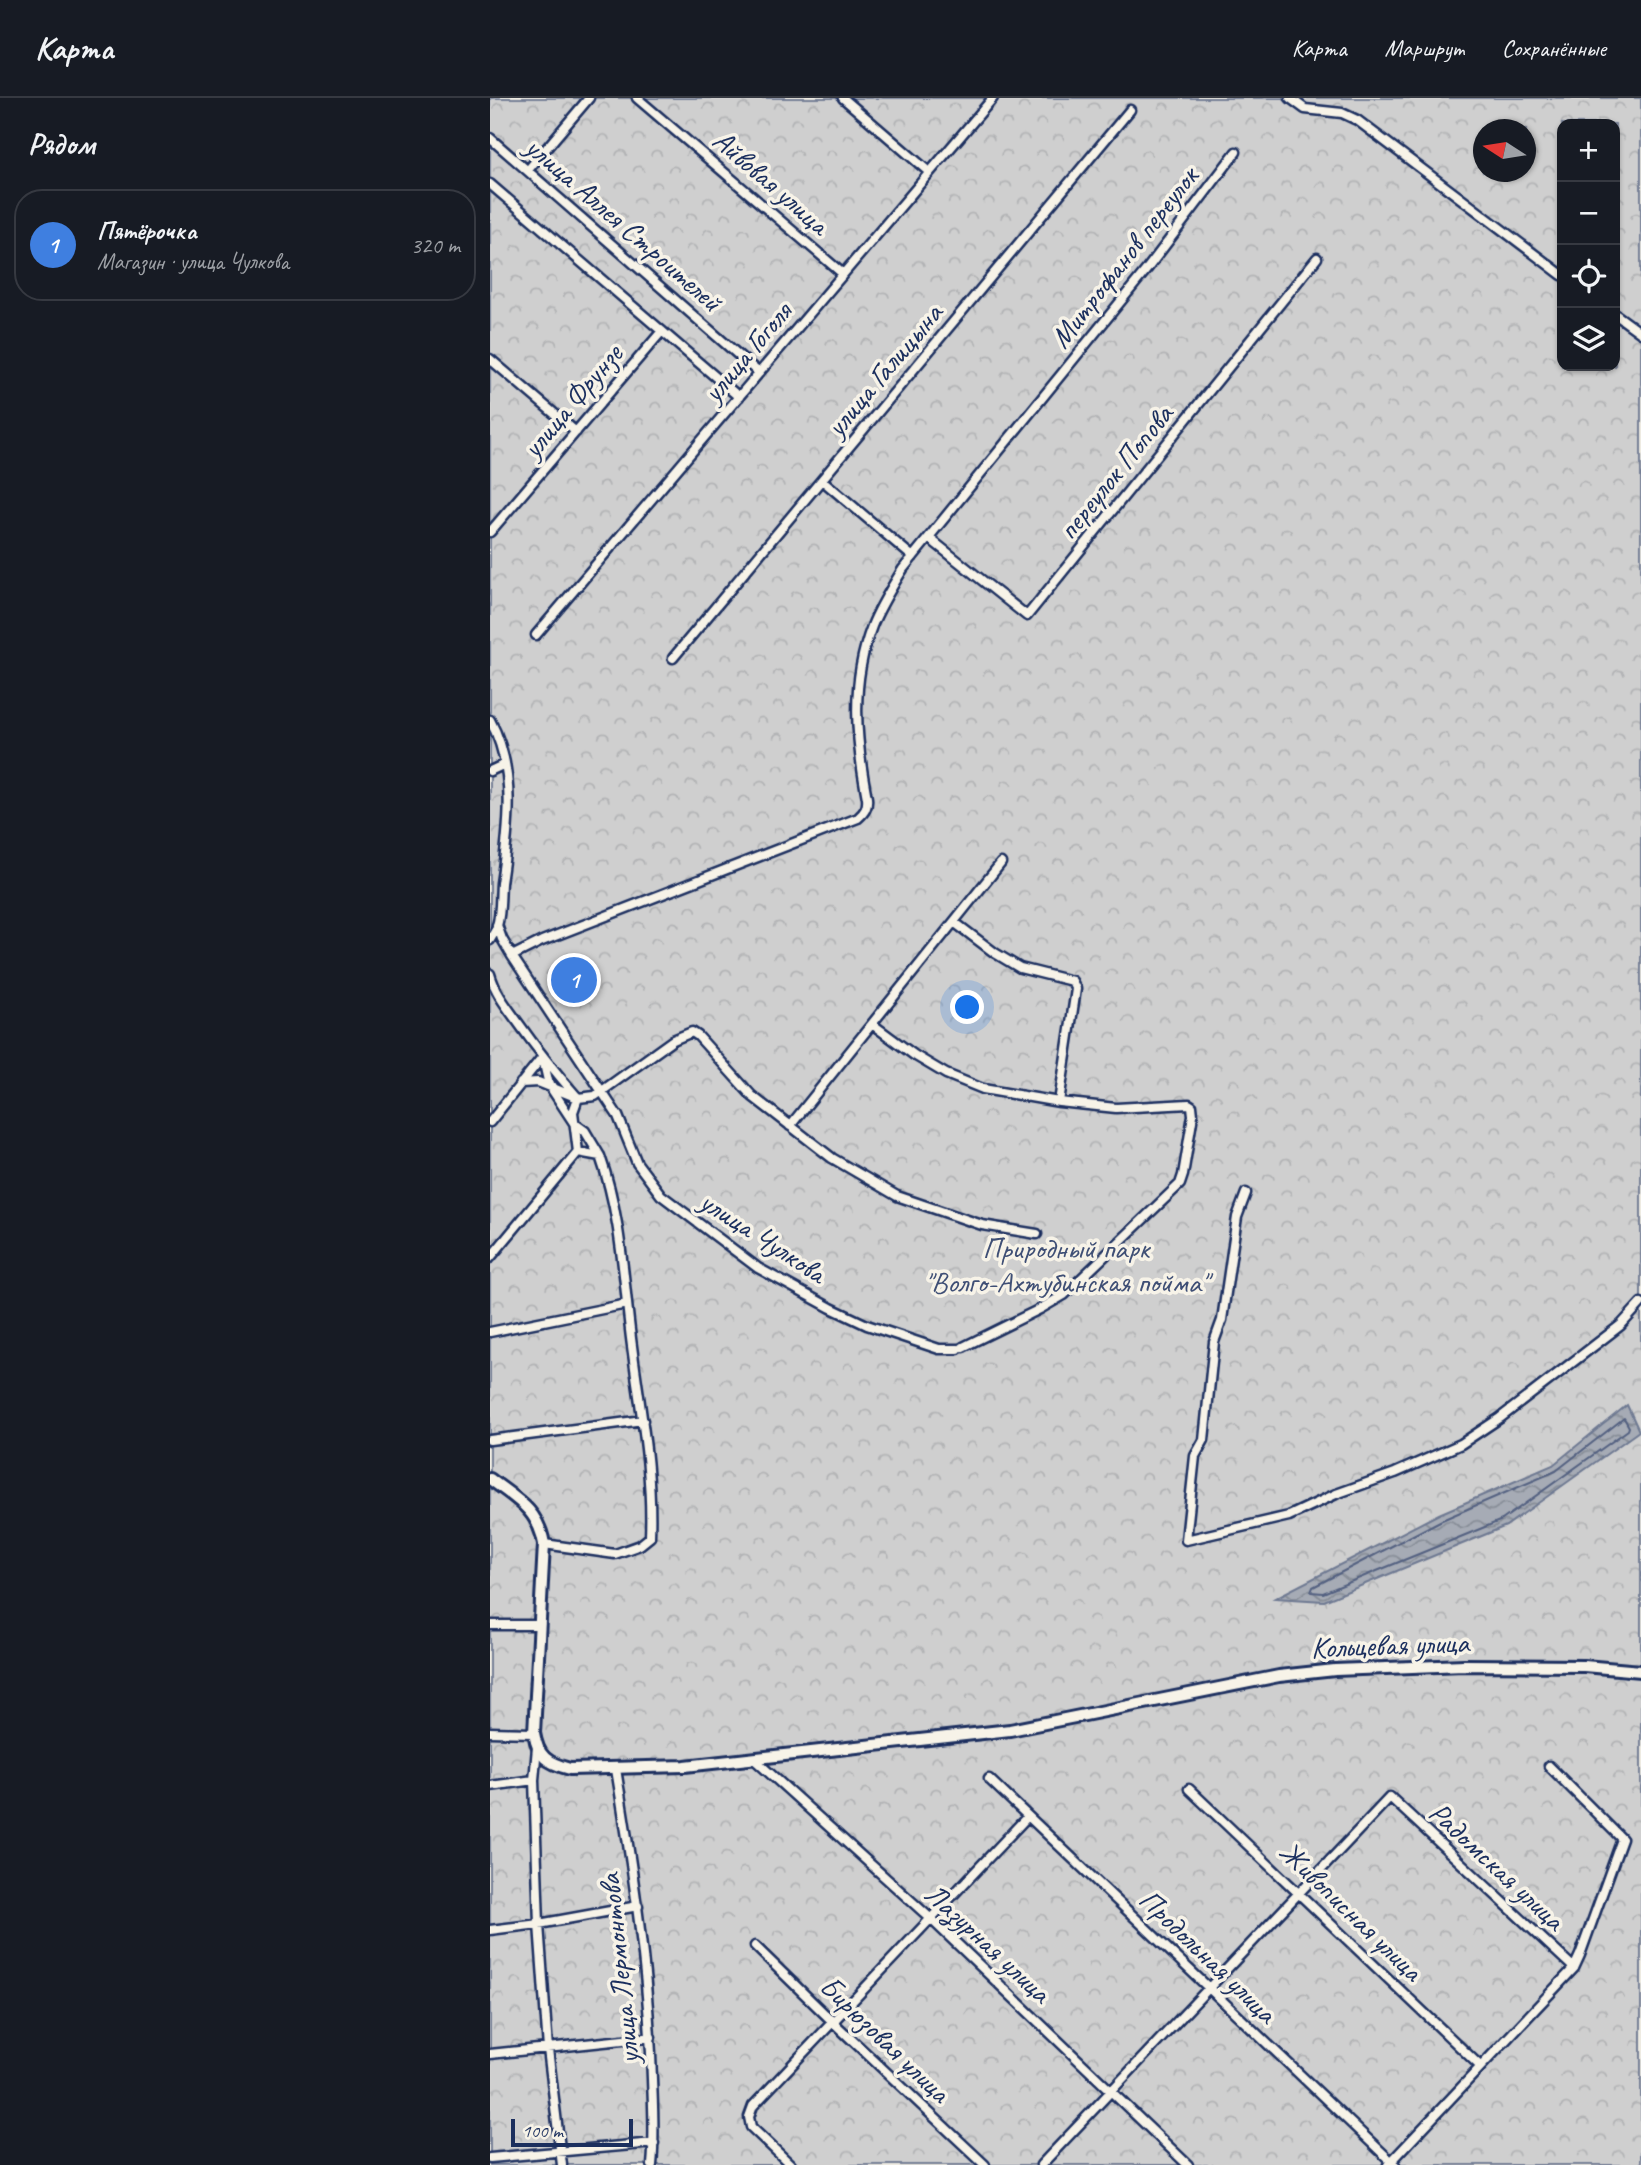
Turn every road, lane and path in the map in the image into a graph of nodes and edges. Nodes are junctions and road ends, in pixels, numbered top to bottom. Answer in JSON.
{"nodes":[{"id":1,"x":589,"y":98,"type":"edge"},
{"id":2,"x":637,"y":98,"type":"edge"},
{"id":3,"x":843,"y":98,"type":"edge"},
{"id":4,"x":993,"y":98,"type":"edge"},
{"id":5,"x":1290,"y":98,"type":"edge"},
{"id":6,"x":1130,"y":110,"type":"dead end"},
{"id":7,"x":490,"y":138,"type":"edge"},
{"id":8,"x":1236,"y":152,"type":"dead end"},
{"id":9,"x":528,"y":170,"type":"junction"},
{"id":10,"x":929,"y":172,"type":"junction"},
{"id":11,"x":490,"y":184,"type":"edge"},
{"id":12,"x":1317,"y":258,"type":"dead end"},
{"id":13,"x":1557,"y":271,"type":"edge"},
{"id":14,"x":843,"y":274,"type":"junction"},
{"id":15,"x":1620,"y":317,"type":"edge"},
{"id":16,"x":662,"y":331,"type":"junction"},
{"id":17,"x":1641,"y":332,"type":"edge"},
{"id":18,"x":490,"y":359,"type":"edge"},
{"id":19,"x":759,"y":373,"type":"junction"},
{"id":20,"x":738,"y":397,"type":"junction"},
{"id":21,"x":576,"y":432,"type":"junction"},
{"id":22,"x":822,"y":480,"type":"junction"},
{"id":23,"x":491,"y":528,"type":"edge"},
{"id":24,"x":929,"y":538,"type":"junction"},
{"id":25,"x":913,"y":557,"type":"junction"},
{"id":26,"x":536,"y":635,"type":"dead end"},
{"id":27,"x":673,"y":658,"type":"dead end"},
{"id":28,"x":490,"y":720,"type":"edge"},
{"id":29,"x":505,"y":764,"type":"junction"},
{"id":30,"x":490,"y":771,"type":"edge"},
{"id":31,"x":1001,"y":863,"type":"dead end"},
{"id":32,"x":954,"y":922,"type":"junction"},
{"id":33,"x":498,"y":926,"type":"junction"},
{"id":34,"x":490,"y":938,"type":"edge"},
{"id":35,"x":512,"y":956,"type":"junction"},
{"id":36,"x":490,"y":974,"type":"edge"},
{"id":37,"x":872,"y":1024,"type":"junction"},
{"id":38,"x":542,"y":1056,"type":"junction"},
{"id":39,"x":521,"y":1083,"type":"junction"},
{"id":40,"x":549,"y":1085,"type":"junction"},
{"id":41,"x":602,"y":1090,"type":"junction"},
{"id":42,"x":578,"y":1098,"type":"junction"},
{"id":43,"x":1059,"y":1102,"type":"junction"},
{"id":44,"x":490,"y":1122,"type":"edge"},
{"id":45,"x":574,"y":1123,"type":"junction"},
{"id":46,"x":790,"y":1126,"type":"junction"},
{"id":47,"x":578,"y":1152,"type":"junction"},
{"id":48,"x":600,"y":1156,"type":"junction"},
{"id":49,"x":1246,"y":1193,"type":"dead end"},
{"id":50,"x":1037,"y":1234,"type":"dead end"},
{"id":51,"x":490,"y":1258,"type":"edge"},
{"id":52,"x":1641,"y":1303,"type":"edge"},
{"id":53,"x":628,"y":1304,"type":"junction"},
{"id":54,"x":490,"y":1332,"type":"edge"},
{"id":55,"x":643,"y":1420,"type":"junction"},
{"id":56,"x":490,"y":1440,"type":"edge"},
{"id":57,"x":490,"y":1479,"type":"edge"},
{"id":58,"x":544,"y":1544,"type":"junction"},
{"id":59,"x":490,"y":1625,"type":"edge"},
{"id":60,"x":539,"y":1625,"type":"junction"},
{"id":61,"x":1641,"y":1671,"type":"edge"},
{"id":62,"x":490,"y":1732,"type":"edge"},
{"id":63,"x":534,"y":1733,"type":"junction"},
{"id":64,"x":537,"y":1747,"type":"junction"},
{"id":65,"x":754,"y":1759,"type":"junction"},
{"id":66,"x":1549,"y":1766,"type":"dead end"},
{"id":67,"x":616,"y":1769,"type":"junction"},
{"id":68,"x":989,"y":1779,"type":"dead end"},
{"id":69,"x":534,"y":1780,"type":"junction"},
{"id":70,"x":490,"y":1786,"type":"edge"},
{"id":71,"x":1189,"y":1789,"type":"dead end"},
{"id":72,"x":1028,"y":1816,"type":"junction"},
{"id":73,"x":1300,"y":1893,"type":"junction"},
{"id":74,"x":638,"y":1906,"type":"junction"},
{"id":75,"x":930,"y":1918,"type":"junction"},
{"id":76,"x":539,"y":1924,"type":"junction"},
{"id":77,"x":490,"y":1930,"type":"edge"},
{"id":78,"x":755,"y":1946,"type":"dead end"},
{"id":79,"x":1574,"y":1968,"type":"junction"},
{"id":80,"x":1209,"y":1989,"type":"junction"},
{"id":81,"x":834,"y":2023,"type":"junction"},
{"id":82,"x":651,"y":2037,"type":"junction"},
{"id":83,"x":548,"y":2049,"type":"junction"},
{"id":84,"x":490,"y":2054,"type":"edge"},
{"id":85,"x":1480,"y":2066,"type":"junction"},
{"id":86,"x":1111,"y":2092,"type":"junction"},
{"id":87,"x":654,"y":2143,"type":"junction"},
{"id":88,"x":561,"y":2151,"type":"junction"},
{"id":89,"x":490,"y":2158,"type":"edge"},
{"id":90,"x":1392,"y":2164,"type":"edge"},
{"id":91,"x":562,"y":2165,"type":"edge"},
{"id":92,"x":652,"y":2165,"type":"edge"},
{"id":93,"x":791,"y":2165,"type":"edge"},
{"id":94,"x":985,"y":2165,"type":"edge"},
{"id":95,"x":1041,"y":2165,"type":"edge"},
{"id":96,"x":1188,"y":2165,"type":"edge"}],
"edges":[{"from":1,"to":9,"type":"street"},
{"from":2,"to":14,"type":"street","name":"Айвовая улица"},
{"from":3,"to":10,"type":"street"},
{"from":4,"to":10,"type":"street","name":"улица Гоголя"},
{"from":5,"to":13,"type":"street"},
{"from":6,"to":22,"type":"street","name":"улица Галицына"},
{"from":7,"to":9,"type":"street","name":"улица Аллея Строителей"},
{"from":8,"to":24,"type":"street","name":"Митрофанов переулок"},
{"from":9,"to":19,"type":"street","name":"улица Аллея Строителей"},
{"from":10,"to":14,"type":"street","name":"улица Гоголя"},
{"from":11,"to":16,"type":"street","name":"улица Аллея Строителей"},
{"from":12,"to":24,"type":"street","name":"переулок Попова"},
{"from":14,"to":19,"type":"street","name":"улица Гоголя"},
{"from":15,"to":17,"type":"street"},
{"from":16,"to":20,"type":"street","name":"улица Аллея Строителей"},
{"from":16,"to":21,"type":"street","name":"улица Фрунзе"},
{"from":18,"to":21,"type":"street"},
{"from":19,"to":20,"type":"street","name":"улица Гоголя"},
{"from":20,"to":26,"type":"street","name":"улица Гоголя"},
{"from":21,"to":23,"type":"street","name":"улица Фрунзе"},
{"from":22,"to":25,"type":"street"},
{"from":22,"to":27,"type":"street","name":"улица Галицына"},
{"from":24,"to":25,"type":"street","name":"Митрофанов переулок"},
{"from":25,"to":35,"type":"street","name":"Митрофанов переулок"},
{"from":28,"to":29,"type":"street"},
{"from":29,"to":30,"type":"street"},
{"from":29,"to":33,"type":"street"},
{"from":31,"to":32,"type":"street"},
{"from":32,"to":37,"type":"street"},
{"from":32,"to":43,"type":"street"},
{"from":33,"to":34,"type":"street"},
{"from":33,"to":35,"type":"street","name":"улица Чулкова"},
{"from":35,"to":41,"type":"street","name":"улица Чулкова"},
{"from":36,"to":38,"type":"street"},
{"from":37,"to":43,"type":"street"},
{"from":37,"to":46,"type":"street"},
{"from":38,"to":39,"type":"street"},
{"from":38,"to":40,"type":"street"},
{"from":38,"to":42,"type":"street"},
{"from":39,"to":40,"type":"street"},
{"from":39,"to":44,"type":"street"},
{"from":40,"to":42,"type":"street"},
{"from":40,"to":45,"type":"street"},
{"from":41,"to":42,"type":"street"},
{"from":41,"to":43,"type":"street","name":"улица Чулкова"},
{"from":41,"to":46,"type":"street"},
{"from":42,"to":45,"type":"street"},
{"from":45,"to":47,"type":"street"},
{"from":45,"to":48,"type":"street"},
{"from":46,"to":50,"type":"street"},
{"from":47,"to":48,"type":"street"},
{"from":47,"to":51,"type":"street"},
{"from":48,"to":53,"type":"street"},
{"from":49,"to":52,"type":"street"},
{"from":53,"to":54,"type":"street"},
{"from":53,"to":55,"type":"street"},
{"from":55,"to":56,"type":"street"},
{"from":55,"to":58,"type":"street"},
{"from":57,"to":58,"type":"street"},
{"from":58,"to":60,"type":"street"},
{"from":59,"to":60,"type":"street"},
{"from":60,"to":63,"type":"street"},
{"from":61,"to":65,"type":"street","name":"Кольцевая улица"},
{"from":62,"to":63,"type":"street"},
{"from":63,"to":64,"type":"street"},
{"from":64,"to":67,"type":"street","name":"Кольцевая улица"},
{"from":64,"to":69,"type":"street"},
{"from":65,"to":67,"type":"street","name":"Кольцевая улица"},
{"from":65,"to":75,"type":"street","name":"Лазурная улица"},
{"from":66,"to":79,"type":"street"},
{"from":67,"to":74,"type":"street","name":"улица Лермонтова"},
{"from":68,"to":72,"type":"street","name":"Продольная улица"},
{"from":69,"to":70,"type":"street"},
{"from":69,"to":76,"type":"street"},
{"from":71,"to":73,"type":"street","name":"Живописная улица"},
{"from":72,"to":75,"type":"street"},
{"from":72,"to":80,"type":"street","name":"Продольная улица"},
{"from":73,"to":79,"type":"street","name":"Радомская улица"},
{"from":73,"to":80,"type":"street"},
{"from":73,"to":85,"type":"street","name":"Живописная улица"},
{"from":74,"to":76,"type":"street"},
{"from":74,"to":82,"type":"street","name":"улица Лермонтова"},
{"from":75,"to":81,"type":"street"},
{"from":75,"to":86,"type":"street","name":"Лазурная улица"},
{"from":76,"to":77,"type":"street"},
{"from":76,"to":83,"type":"street"},
{"from":78,"to":81,"type":"street","name":"Бирюзовая улица"},
{"from":79,"to":85,"type":"street"},
{"from":80,"to":86,"type":"street"},
{"from":80,"to":90,"type":"street","name":"Продольная улица"},
{"from":81,"to":93,"type":"street"},
{"from":81,"to":94,"type":"street","name":"Бирюзовая улица"},
{"from":82,"to":83,"type":"street"},
{"from":82,"to":87,"type":"street","name":"улица Лермонтова"},
{"from":83,"to":84,"type":"street"},
{"from":83,"to":88,"type":"street"},
{"from":85,"to":90,"type":"street"},
{"from":86,"to":95,"type":"street"},
{"from":86,"to":96,"type":"street","name":"Лазурная улица"},
{"from":87,"to":88,"type":"street"},
{"from":87,"to":92,"type":"street","name":"улица Лермонтова"},
{"from":88,"to":89,"type":"street"},
{"from":88,"to":91,"type":"street"}]}
